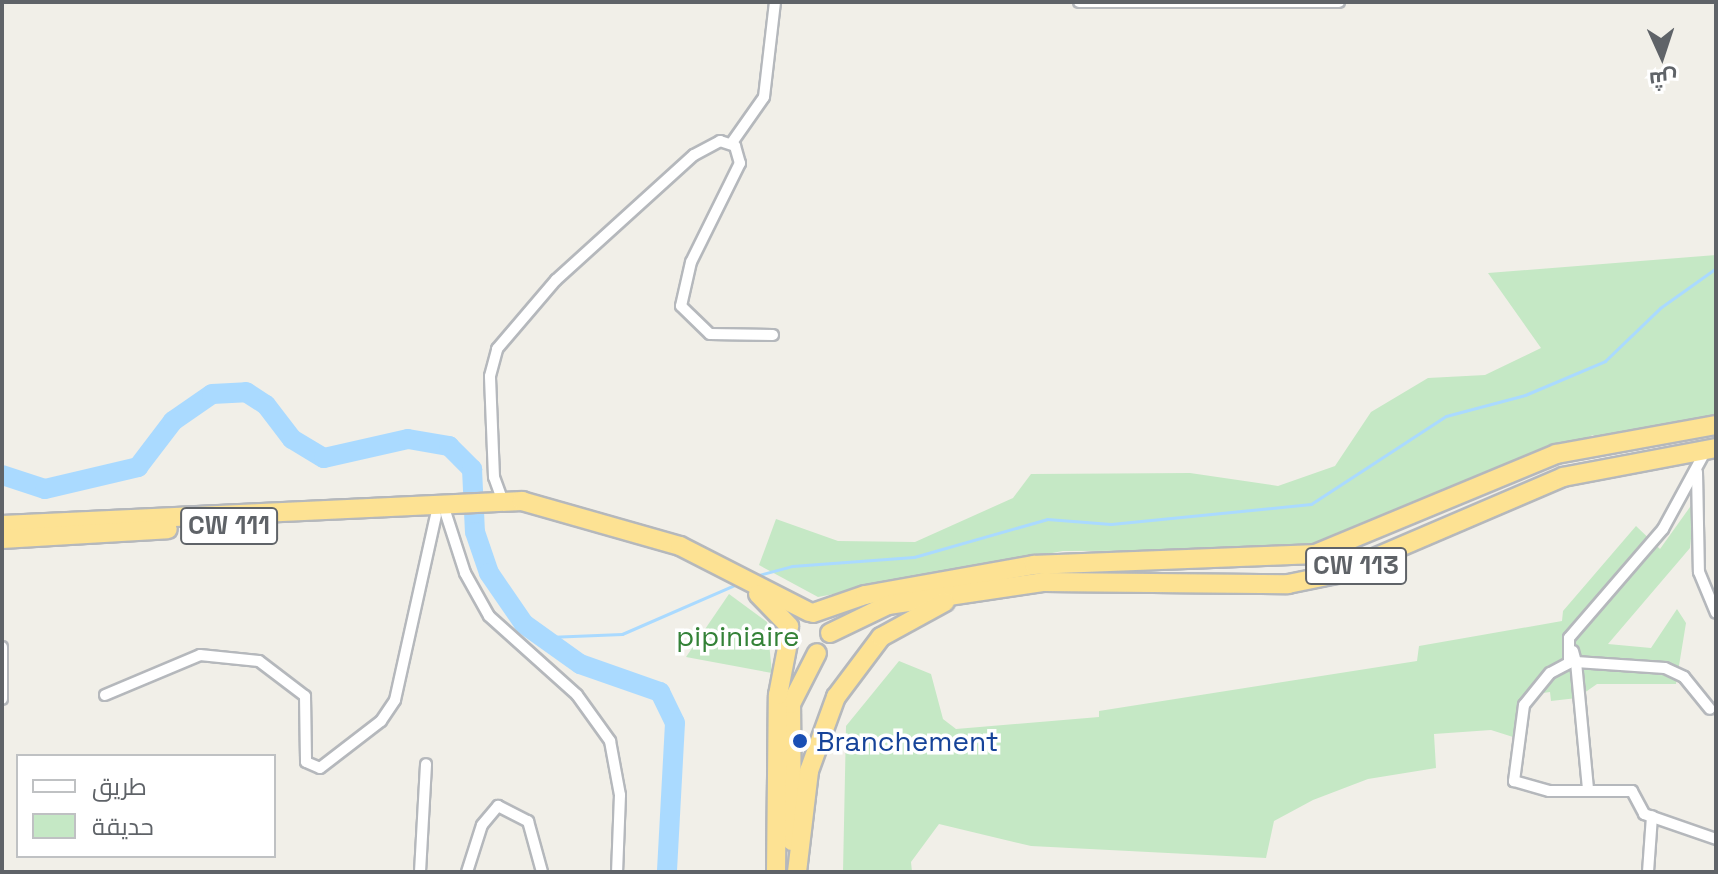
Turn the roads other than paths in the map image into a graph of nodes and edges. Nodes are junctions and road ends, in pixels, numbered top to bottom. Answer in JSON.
{"nodes":[{"id":1,"x":775,"y":2,"type":"edge"},
{"id":2,"x":1079,"y":2,"type":"edge"},
{"id":3,"x":1339,"y":2,"type":"edge"},
{"id":4,"x":731,"y":144,"type":"junction"},
{"id":5,"x":773,"y":335,"type":"dead end"},
{"id":6,"x":1716,"y":425,"type":"edge"},
{"id":7,"x":1711,"y":449,"type":"edge"},
{"id":8,"x":1697,"y":467,"type":"junction"},
{"id":9,"x":493,"y":503,"type":"junction"},
{"id":10,"x":448,"y":511,"type":"junction"},
{"id":11,"x":2,"y":525,"type":"edge"},
{"id":12,"x":2,"y":539,"type":"edge"},
{"id":13,"x":756,"y":587,"type":"junction"},
{"id":14,"x":978,"y":591,"type":"junction"},
{"id":15,"x":811,"y":612,"type":"junction"},
{"id":16,"x":1716,"y":613,"type":"edge"},
{"id":17,"x":789,"y":632,"type":"junction"},
{"id":18,"x":830,"y":633,"type":"junction"},
{"id":19,"x":1569,"y":638,"type":"junction"},
{"id":20,"x":2,"y":647,"type":"edge"},
{"id":21,"x":817,"y":653,"type":"junction"},
{"id":22,"x":1576,"y":662,"type":"junction"},
{"id":23,"x":105,"y":695,"type":"dead end"},
{"id":24,"x":2,"y":699,"type":"edge"},
{"id":25,"x":1710,"y":709,"type":"dead end"},
{"id":26,"x":426,"y":764,"type":"dead end"},
{"id":27,"x":1588,"y":789,"type":"junction"},
{"id":28,"x":1652,"y":816,"type":"junction"},
{"id":29,"x":1716,"y":839,"type":"edge"},
{"id":30,"x":420,"y":872,"type":"edge"},
{"id":31,"x":467,"y":872,"type":"edge"},
{"id":32,"x":542,"y":872,"type":"edge"},
{"id":33,"x":617,"y":872,"type":"edge"},
{"id":34,"x":776,"y":872,"type":"edge"},
{"id":35,"x":795,"y":872,"type":"edge"},
{"id":36,"x":1648,"y":872,"type":"edge"}],
"edges":[{"from":1,"to":4,"type":"street"},
{"from":2,"to":3,"type":"street"},
{"from":4,"to":5,"type":"street"},
{"from":4,"to":9,"type":"street"},
{"from":6,"to":15,"type":"highway"},
{"from":7,"to":8,"type":"street"},
{"from":7,"to":14,"type":"highway","number":"CW 113"},
{"from":8,"to":16,"type":"street"},
{"from":8,"to":19,"type":"street"},
{"from":9,"to":10,"type":"highway","number":"CW 111"},
{"from":9,"to":13,"type":"highway","number":"CW 111"},
{"from":10,"to":11,"type":"highway","number":"CW 111"},
{"from":10,"to":12,"type":"highway","number":"CW 111"},
{"from":10,"to":23,"type":"street"},
{"from":10,"to":33,"type":"street"},
{"from":13,"to":15,"type":"highway","number":"CW 111"},
{"from":13,"to":17,"type":"highway"},
{"from":14,"to":18,"type":"highway"},
{"from":14,"to":35,"type":"highway"},
{"from":15,"to":17,"type":"highway"},
{"from":15,"to":18,"type":"highway"},
{"from":17,"to":21,"type":"highway"},
{"from":17,"to":34,"type":"highway"},
{"from":18,"to":21,"type":"highway"},
{"from":19,"to":22,"type":"street"},
{"from":19,"to":27,"type":"street"},
{"from":20,"to":24,"type":"street"},
{"from":21,"to":35,"type":"highway"},
{"from":22,"to":25,"type":"street"},
{"from":22,"to":27,"type":"street"},
{"from":26,"to":30,"type":"street"},
{"from":27,"to":28,"type":"street"},
{"from":28,"to":29,"type":"street"},
{"from":28,"to":36,"type":"street"},
{"from":31,"to":32,"type":"street"}]}
